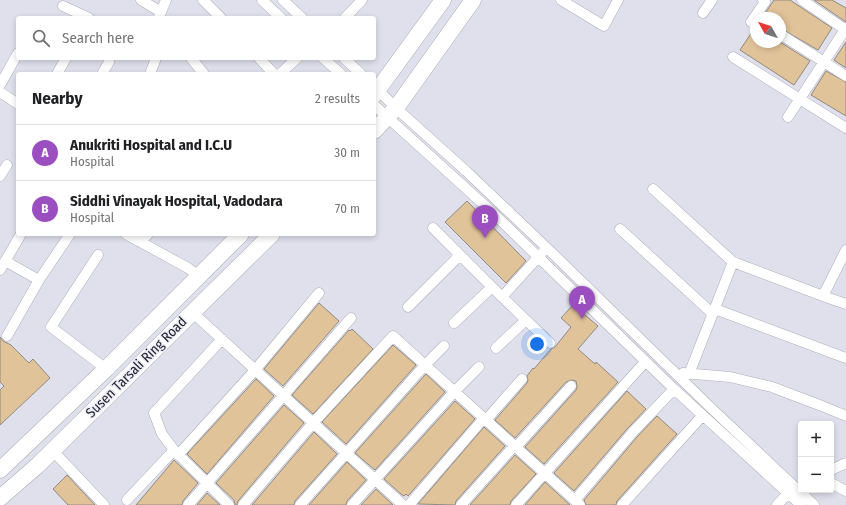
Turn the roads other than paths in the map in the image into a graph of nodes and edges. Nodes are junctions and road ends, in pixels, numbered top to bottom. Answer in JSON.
{"nodes":[{"id":1,"x":141,"y":0,"type":"edge"},
{"id":2,"x":166,"y":0,"type":"edge"},
{"id":3,"x":203,"y":0,"type":"edge"},
{"id":4,"x":262,"y":0,"type":"edge"},
{"id":5,"x":283,"y":0,"type":"edge"},
{"id":6,"x":361,"y":0,"type":"edge"},
{"id":7,"x":442,"y":0,"type":"edge"},
{"id":8,"x":473,"y":0,"type":"edge"},
{"id":9,"x":561,"y":0,"type":"edge"},
{"id":10,"x":618,"y":0,"type":"edge"},
{"id":11,"x":712,"y":0,"type":"edge"},
{"id":12,"x":763,"y":0,"type":"edge"},
{"id":13,"x":802,"y":0,"type":"edge"},
{"id":14,"x":63,"y":6,"type":"dead end"},
{"id":15,"x":758,"y":12,"type":"edge"},
{"id":16,"x":703,"y":13,"type":"dead end"},
{"id":17,"x":160,"y":15,"type":"edge"},
{"id":18,"x":85,"y":16,"type":"edge"},
{"id":19,"x":219,"y":16,"type":"edge"},
{"id":20,"x":278,"y":16,"type":"edge"},
{"id":21,"x":300,"y":16,"type":"edge"},
{"id":22,"x":347,"y":16,"type":"edge"},
{"id":23,"x":846,"y":29,"type":"edge"},
{"id":24,"x":786,"y":38,"type":"edge"},
{"id":25,"x":16,"y":57,"type":"edge"},
{"id":26,"x":733,"y":57,"type":"dead end"},
{"id":27,"x":65,"y":60,"type":"edge"},
{"id":28,"x":155,"y":60,"type":"edge"},
{"id":29,"x":193,"y":60,"type":"edge"},
{"id":30,"x":261,"y":60,"type":"edge"},
{"id":31,"x":295,"y":60,"type":"edge"},
{"id":32,"x":325,"y":60,"type":"edge"},
{"id":33,"x":346,"y":60,"type":"edge"},
{"id":34,"x":109,"y":62,"type":"dead end"},
{"id":35,"x":824,"y":62,"type":"junction"},
{"id":36,"x":58,"y":72,"type":"edge"},
{"id":37,"x":103,"y":72,"type":"edge"},
{"id":38,"x":151,"y":72,"type":"edge"},
{"id":39,"x":202,"y":72,"type":"edge"},
{"id":40,"x":272,"y":72,"type":"edge"},
{"id":41,"x":282,"y":72,"type":"edge"},
{"id":42,"x":339,"y":72,"type":"edge"},
{"id":43,"x":359,"y":72,"type":"edge"},
{"id":44,"x":846,"y":76,"type":"edge"},
{"id":45,"x":0,"y":85,"type":"edge"},
{"id":46,"x":0,"y":92,"type":"edge"},
{"id":47,"x":376,"y":93,"type":"edge"},
{"id":48,"x":376,"y":95,"type":"edge"},
{"id":49,"x":376,"y":95,"type":"edge"},
{"id":50,"x":800,"y":99,"type":"junction"},
{"id":51,"x":16,"y":103,"type":"edge"},
{"id":52,"x":392,"y":113,"type":"junction"},
{"id":53,"x":788,"y":117,"type":"dead end"},
{"id":54,"x":846,"y":128,"type":"edge"},
{"id":55,"x":376,"y":129,"type":"edge"},
{"id":56,"x":7,"y":165,"type":"dead end"},
{"id":57,"x":0,"y":176,"type":"edge"},
{"id":58,"x":653,"y":189,"type":"dead end"},
{"id":59,"x":433,"y":228,"type":"dead end"},
{"id":60,"x":620,"y":229,"type":"dead end"},
{"id":61,"x":20,"y":236,"type":"edge"},
{"id":62,"x":69,"y":236,"type":"edge"},
{"id":63,"x":130,"y":236,"type":"edge"},
{"id":64,"x":146,"y":236,"type":"edge"},
{"id":65,"x":239,"y":236,"type":"edge"},
{"id":66,"x":270,"y":236,"type":"edge"},
{"id":67,"x":140,"y":242,"type":"junction"},
{"id":68,"x":547,"y":248,"type":"junction"},
{"id":69,"x":98,"y":255,"type":"dead end"},
{"id":70,"x":460,"y":255,"type":"junction"},
{"id":71,"x":538,"y":257,"type":"junction"},
{"id":72,"x":844,"y":257,"type":"edge"},
{"id":73,"x":5,"y":261,"type":"junction"},
{"id":74,"x":733,"y":262,"type":"junction"},
{"id":75,"x":0,"y":270,"type":"edge"},
{"id":76,"x":199,"y":276,"type":"junction"},
{"id":77,"x":39,"y":280,"type":"junction"},
{"id":78,"x":492,"y":287,"type":"junction"},
{"id":79,"x":319,"y":293,"type":"dead end"},
{"id":80,"x":823,"y":296,"type":"junction"},
{"id":81,"x":502,"y":297,"type":"junction"},
{"id":82,"x":846,"y":304,"type":"edge"},
{"id":83,"x":408,"y":307,"type":"dead end"},
{"id":84,"x":192,"y":312,"type":"junction"},
{"id":85,"x":714,"y":312,"type":"junction"},
{"id":86,"x":351,"y":318,"type":"dead end"},
{"id":87,"x":526,"y":320,"type":"junction"},
{"id":88,"x":454,"y":323,"type":"dead end"},
{"id":89,"x":7,"y":336,"type":"dead end"},
{"id":90,"x":222,"y":339,"type":"junction"},
{"id":91,"x":550,"y":343,"type":"dead end"},
{"id":92,"x":444,"y":346,"type":"dead end"},
{"id":93,"x":496,"y":348,"type":"dead end"},
{"id":94,"x":846,"y":358,"type":"edge"},
{"id":95,"x":645,"y":362,"type":"junction"},
{"id":96,"x":425,"y":365,"type":"junction"},
{"id":97,"x":479,"y":367,"type":"dead end"},
{"id":98,"x":106,"y":369,"type":"junction"},
{"id":99,"x":255,"y":370,"type":"junction"},
{"id":100,"x":674,"y":373,"type":"junction"},
{"id":101,"x":689,"y":374,"type":"junction"},
{"id":102,"x":661,"y":376,"type":"junction"},
{"id":103,"x":522,"y":379,"type":"dead end"},
{"id":104,"x":571,"y":386,"type":"dead end"},
{"id":105,"x":674,"y":389,"type":"junction"},
{"id":106,"x":454,"y":392,"type":"junction"},
{"id":107,"x":283,"y":396,"type":"junction"},
{"id":108,"x":702,"y":416,"type":"junction"},
{"id":109,"x":846,"y":416,"type":"edge"},
{"id":110,"x":485,"y":419,"type":"junction"},
{"id":111,"x":313,"y":423,"type":"junction"},
{"id":112,"x":515,"y":446,"type":"junction"},
{"id":113,"x":52,"y":450,"type":"junction"},
{"id":114,"x":176,"y":453,"type":"junction"},
{"id":115,"x":346,"y":454,"type":"junction"},
{"id":116,"x":846,"y":463,"type":"edge"},
{"id":117,"x":834,"y":469,"type":"edge"},
{"id":118,"x":0,"y":470,"type":"edge"},
{"id":119,"x":545,"y":473,"type":"junction"},
{"id":120,"x":375,"y":480,"type":"junction"},
{"id":121,"x":208,"y":484,"type":"junction"},
{"id":122,"x":834,"y":485,"type":"edge"},
{"id":123,"x":795,"y":488,"type":"edge"},
{"id":124,"x":846,"y":491,"type":"edge"},
{"id":125,"x":0,"y":498,"type":"edge"},
{"id":126,"x":127,"y":500,"type":"dead end"},
{"id":127,"x":574,"y":502,"type":"edge"},
{"id":128,"x":104,"y":505,"type":"edge"},
{"id":129,"x":188,"y":505,"type":"edge"},
{"id":130,"x":228,"y":505,"type":"edge"},
{"id":131,"x":243,"y":505,"type":"edge"},
{"id":132,"x":300,"y":505,"type":"edge"},
{"id":133,"x":352,"y":505,"type":"edge"},
{"id":134,"x":403,"y":505,"type":"edge"},
{"id":135,"x":409,"y":505,"type":"edge"},
{"id":136,"x":461,"y":505,"type":"edge"},
{"id":137,"x":516,"y":505,"type":"edge"},
{"id":138,"x":622,"y":505,"type":"edge"},
{"id":139,"x":777,"y":505,"type":"edge"},
{"id":140,"x":801,"y":505,"type":"edge"},
{"id":141,"x":814,"y":505,"type":"edge"}],
"edges":[{"from":1,"to":17,"type":"street"},
{"from":2,"to":17,"type":"street"},
{"from":3,"to":19,"type":"street"},
{"from":4,"to":20,"type":"street"},
{"from":5,"to":21,"type":"street"},
{"from":6,"to":22,"type":"street"},
{"from":7,"to":47,"type":"main road"},
{"from":8,"to":52,"type":"main road"},
{"from":9,"to":10,"type":"street"},
{"from":11,"to":16,"type":"street"},
{"from":12,"to":15,"type":"street"},
{"from":13,"to":23,"type":"street"},
{"from":14,"to":18,"type":"street"},
{"from":23,"to":35,"type":"street"},
{"from":24,"to":35,"type":"street"},
{"from":25,"to":45,"type":"street"},
{"from":26,"to":50,"type":"street"},
{"from":27,"to":36,"type":"street"},
{"from":28,"to":38,"type":"street"},
{"from":29,"to":39,"type":"street"},
{"from":30,"to":40,"type":"street"},
{"from":31,"to":41,"type":"street"},
{"from":32,"to":42,"type":"street"},
{"from":33,"to":43,"type":"street"},
{"from":34,"to":37,"type":"street"},
{"from":35,"to":44,"type":"street"},
{"from":35,"to":50,"type":"street"},
{"from":46,"to":51,"type":"street"},
{"from":48,"to":52,"type":"street"},
{"from":49,"to":52,"type":"street"},
{"from":50,"to":53,"type":"street"},
{"from":50,"to":54,"type":"street"},
{"from":52,"to":55,"type":"main road"},
{"from":52,"to":68,"type":"street"},
{"from":52,"to":71,"type":"street"},
{"from":56,"to":57,"type":"street"},
{"from":58,"to":74,"type":"street"},
{"from":59,"to":70,"type":"street"},
{"from":60,"to":85,"type":"street"},
{"from":61,"to":73,"type":"street"},
{"from":62,"to":77,"type":"street"},
{"from":63,"to":67,"type":"street"},
{"from":64,"to":67,"type":"street"},
{"from":65,"to":76,"type":"main road","name":"Susen Tarsali Ring Road"},
{"from":66,"to":84,"type":"main road","name":"Susen Tarsali Ring Road"},
{"from":67,"to":76,"type":"street"},
{"from":68,"to":71,"type":"street"},
{"from":68,"to":100,"type":"street"},
{"from":69,"to":98,"type":"street"},
{"from":70,"to":78,"type":"street"},
{"from":70,"to":83,"type":"street"},
{"from":71,"to":81,"type":"street"},
{"from":71,"to":95,"type":"street"},
{"from":72,"to":80,"type":"street"},
{"from":73,"to":75,"type":"street"},
{"from":73,"to":77,"type":"street"},
{"from":74,"to":80,"type":"street"},
{"from":74,"to":85,"type":"street"},
{"from":76,"to":98,"type":"main road","name":"Susen Tarsali Ring Road"},
{"from":77,"to":89,"type":"street"},
{"from":78,"to":81,"type":"street"},
{"from":78,"to":88,"type":"street"},
{"from":79,"to":99,"type":"street"},
{"from":80,"to":82,"type":"street"},
{"from":81,"to":87,"type":"street"},
{"from":84,"to":90,"type":"street"},
{"from":84,"to":113,"type":"main road","name":"Susen Tarsali Ring Road"},
{"from":85,"to":94,"type":"street"},
{"from":85,"to":101,"type":"street"},
{"from":86,"to":107,"type":"street"},
{"from":87,"to":91,"type":"street"},
{"from":87,"to":93,"type":"street"},
{"from":90,"to":99,"type":"street"},
{"from":90,"to":114,"type":"street"},
{"from":92,"to":96,"type":"street"},
{"from":95,"to":102,"type":"street"},
{"from":95,"to":119,"type":"street"},
{"from":96,"to":106,"type":"street"},
{"from":96,"to":111,"type":"street"},
{"from":96,"to":115,"type":"street"},
{"from":97,"to":106,"type":"street"},
{"from":98,"to":118,"type":"main road","name":"Susen Tarsali Ring Road"},
{"from":99,"to":107,"type":"street"},
{"from":99,"to":114,"type":"street"},
{"from":100,"to":101,"type":"street"},
{"from":100,"to":102,"type":"street"},
{"from":100,"to":123,"type":"street"},
{"from":101,"to":109,"type":"street"},
{"from":102,"to":105,"type":"street"},
{"from":103,"to":110,"type":"street"},
{"from":104,"to":112,"type":"street"},
{"from":105,"to":108,"type":"street"},
{"from":105,"to":127,"type":"street"},
{"from":106,"to":110,"type":"street"},
{"from":106,"to":120,"type":"street"},
{"from":107,"to":111,"type":"street"},
{"from":107,"to":121,"type":"street"},
{"from":108,"to":123,"type":"street"},
{"from":108,"to":138,"type":"street"},
{"from":110,"to":112,"type":"street"},
{"from":110,"to":135,"type":"street"},
{"from":111,"to":115,"type":"street"},
{"from":111,"to":131,"type":"street"},
{"from":112,"to":119,"type":"street"},
{"from":112,"to":136,"type":"street"},
{"from":113,"to":125,"type":"main road","name":"Susen Tarsali Ring Road"},
{"from":113,"to":128,"type":"street"},
{"from":114,"to":121,"type":"street"},
{"from":114,"to":126,"type":"street"},
{"from":115,"to":120,"type":"street"},
{"from":115,"to":132,"type":"street"},
{"from":116,"to":117,"type":"street"},
{"from":119,"to":127,"type":"street"},
{"from":119,"to":137,"type":"street"},
{"from":120,"to":133,"type":"street"},
{"from":120,"to":134,"type":"street"},
{"from":121,"to":129,"type":"street"},
{"from":121,"to":130,"type":"street"},
{"from":122,"to":124,"type":"street"},
{"from":123,"to":139,"type":"street"},
{"from":123,"to":140,"type":"street"},
{"from":123,"to":141,"type":"street"}]}
